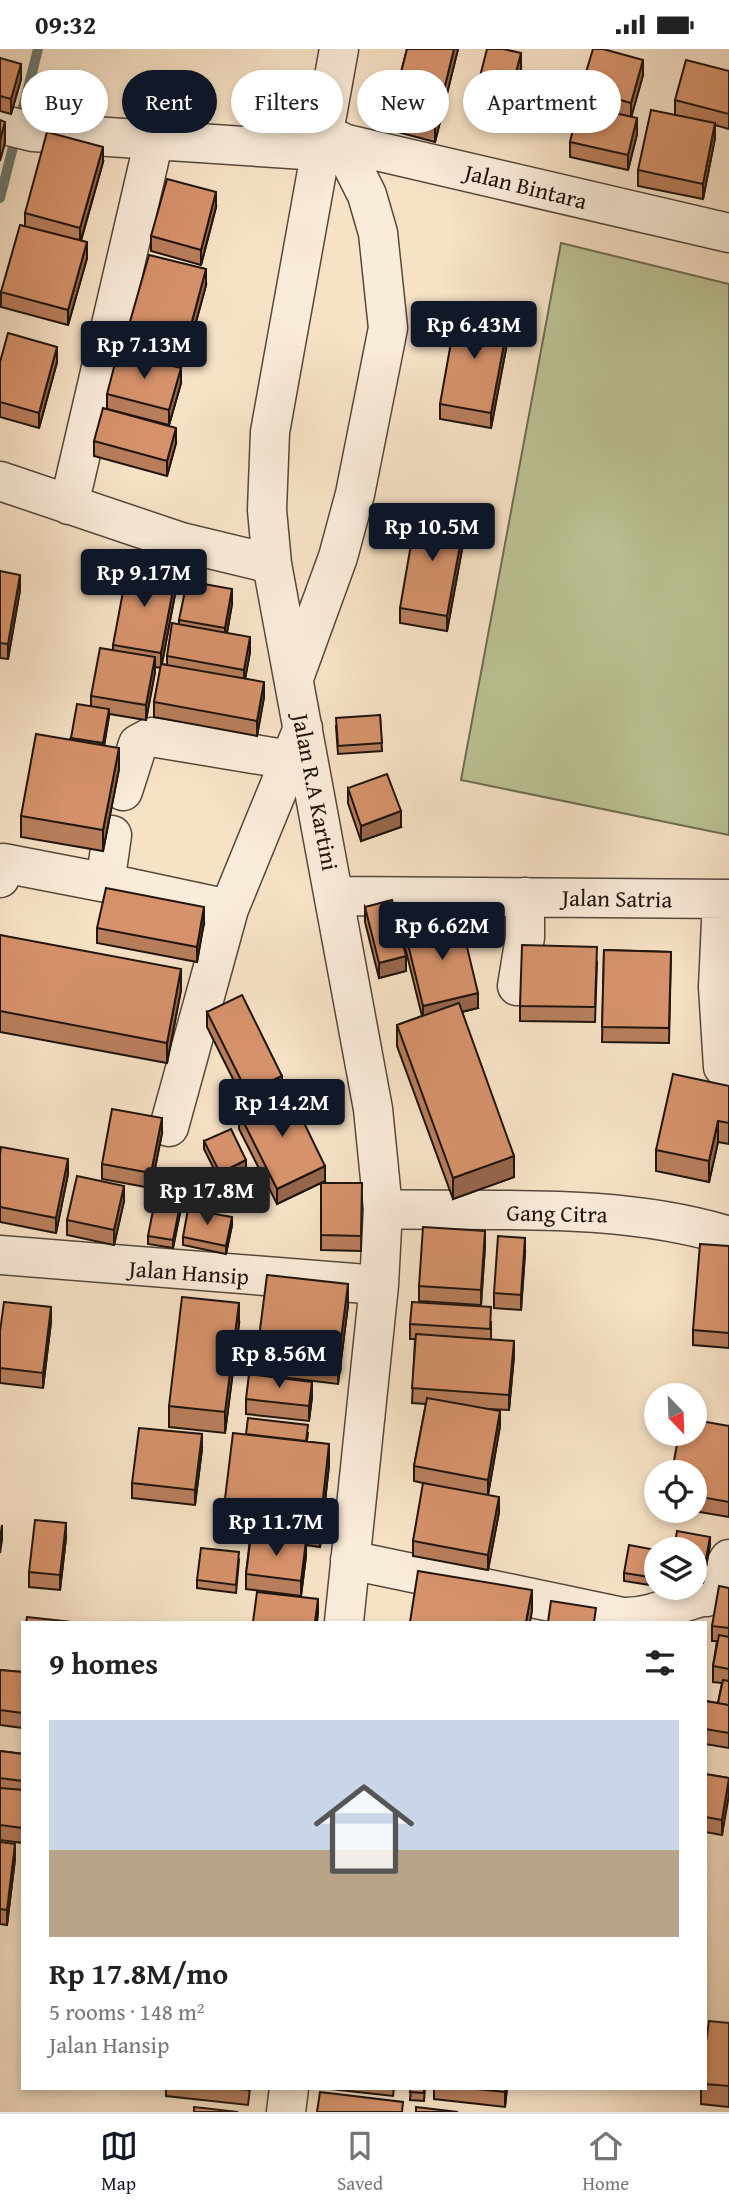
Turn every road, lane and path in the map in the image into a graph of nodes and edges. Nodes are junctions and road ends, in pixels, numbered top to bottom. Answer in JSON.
{"nodes":[{"id":1,"x":339,"y":49,"type":"edge"},
{"id":2,"x":14,"y":128,"type":"edge"},
{"id":3,"x":154,"y":141,"type":"junction"},
{"id":4,"x":327,"y":144,"type":"junction"},
{"id":5,"x":729,"y":233,"type":"edge"},
{"id":6,"x":0,"y":481,"type":"edge"},
{"id":7,"x":69,"y":505,"type":"junction"},
{"id":8,"x":272,"y":563,"type":"junction"},
{"id":9,"x":293,"y":680,"type":"junction"},
{"id":10,"x":297,"y":744,"type":"junction"},
{"id":11,"x":123,"y":791,"type":"dead end"},
{"id":12,"x":111,"y":835,"type":"dead end"},
{"id":13,"x":0,"y":878,"type":"edge"},
{"id":14,"x":113,"y":884,"type":"junction"},
{"id":15,"x":336,"y":896,"type":"junction"},
{"id":16,"x":525,"y":897,"type":"junction"},
{"id":17,"x":725,"y":899,"type":"edge"},
{"id":18,"x":229,"y":909,"type":"junction"},
{"id":19,"x":517,"y":986,"type":"dead end"},
{"id":20,"x":723,"y":1067,"type":"dead end"},
{"id":21,"x":169,"y":1127,"type":"dead end"},
{"id":22,"x":383,"y":1209,"type":"junction"},
{"id":23,"x":729,"y":1236,"type":"edge"},
{"id":24,"x":0,"y":1255,"type":"edge"},
{"id":25,"x":379,"y":1285,"type":"junction"},
{"id":26,"x":729,"y":1559,"type":"edge"},
{"id":27,"x":350,"y":1560,"type":"junction"},
{"id":28,"x":701,"y":1604,"type":"edge"},
{"id":29,"x":344,"y":1621,"type":"edge"},
{"id":30,"x":289,"y":2090,"type":"edge"},
{"id":31,"x":286,"y":2112,"type":"edge"}],
"edges":[{"from":1,"to":4,"type":"street","name":"Jalan R.A Kartini"},
{"from":2,"to":3,"type":"street","name":"Jalan Bintara"},
{"from":3,"to":4,"type":"street","name":"Jalan Bintara"},
{"from":3,"to":7,"type":"street"},
{"from":4,"to":5,"type":"street","name":"Jalan Bintara"},
{"from":4,"to":8,"type":"street","name":"Jalan R.A Kartini"},
{"from":4,"to":9,"type":"street"},
{"from":6,"to":7,"type":"street"},
{"from":7,"to":8,"type":"street"},
{"from":8,"to":9,"type":"street","name":"Jalan R.A Kartini"},
{"from":9,"to":10,"type":"street","name":"Jalan R.A Kartini"},
{"from":10,"to":11,"type":"street"},
{"from":10,"to":15,"type":"street","name":"Jalan R.A Kartini"},
{"from":10,"to":18,"type":"street"},
{"from":12,"to":14,"type":"street"},
{"from":13,"to":14,"type":"street"},
{"from":14,"to":18,"type":"street"},
{"from":15,"to":16,"type":"street","name":"Jalan Satria"},
{"from":15,"to":22,"type":"street","name":"Jalan R.A Kartini"},
{"from":16,"to":17,"type":"street","name":"Jalan Satria"},
{"from":16,"to":19,"type":"street"},
{"from":17,"to":20,"type":"street"},
{"from":18,"to":21,"type":"street"},
{"from":22,"to":23,"type":"street","name":"Gang Citra"},
{"from":22,"to":25,"type":"street","name":"Jalan R.A Kartini"},
{"from":24,"to":25,"type":"street","name":"Jalan Hansip"},
{"from":25,"to":27,"type":"street","name":"Jalan R.A Kartini"},
{"from":26,"to":28,"type":"street"},
{"from":27,"to":28,"type":"street"},
{"from":27,"to":29,"type":"street","name":"Jalan R.A Kartini"},
{"from":30,"to":31,"type":"street"}]}
